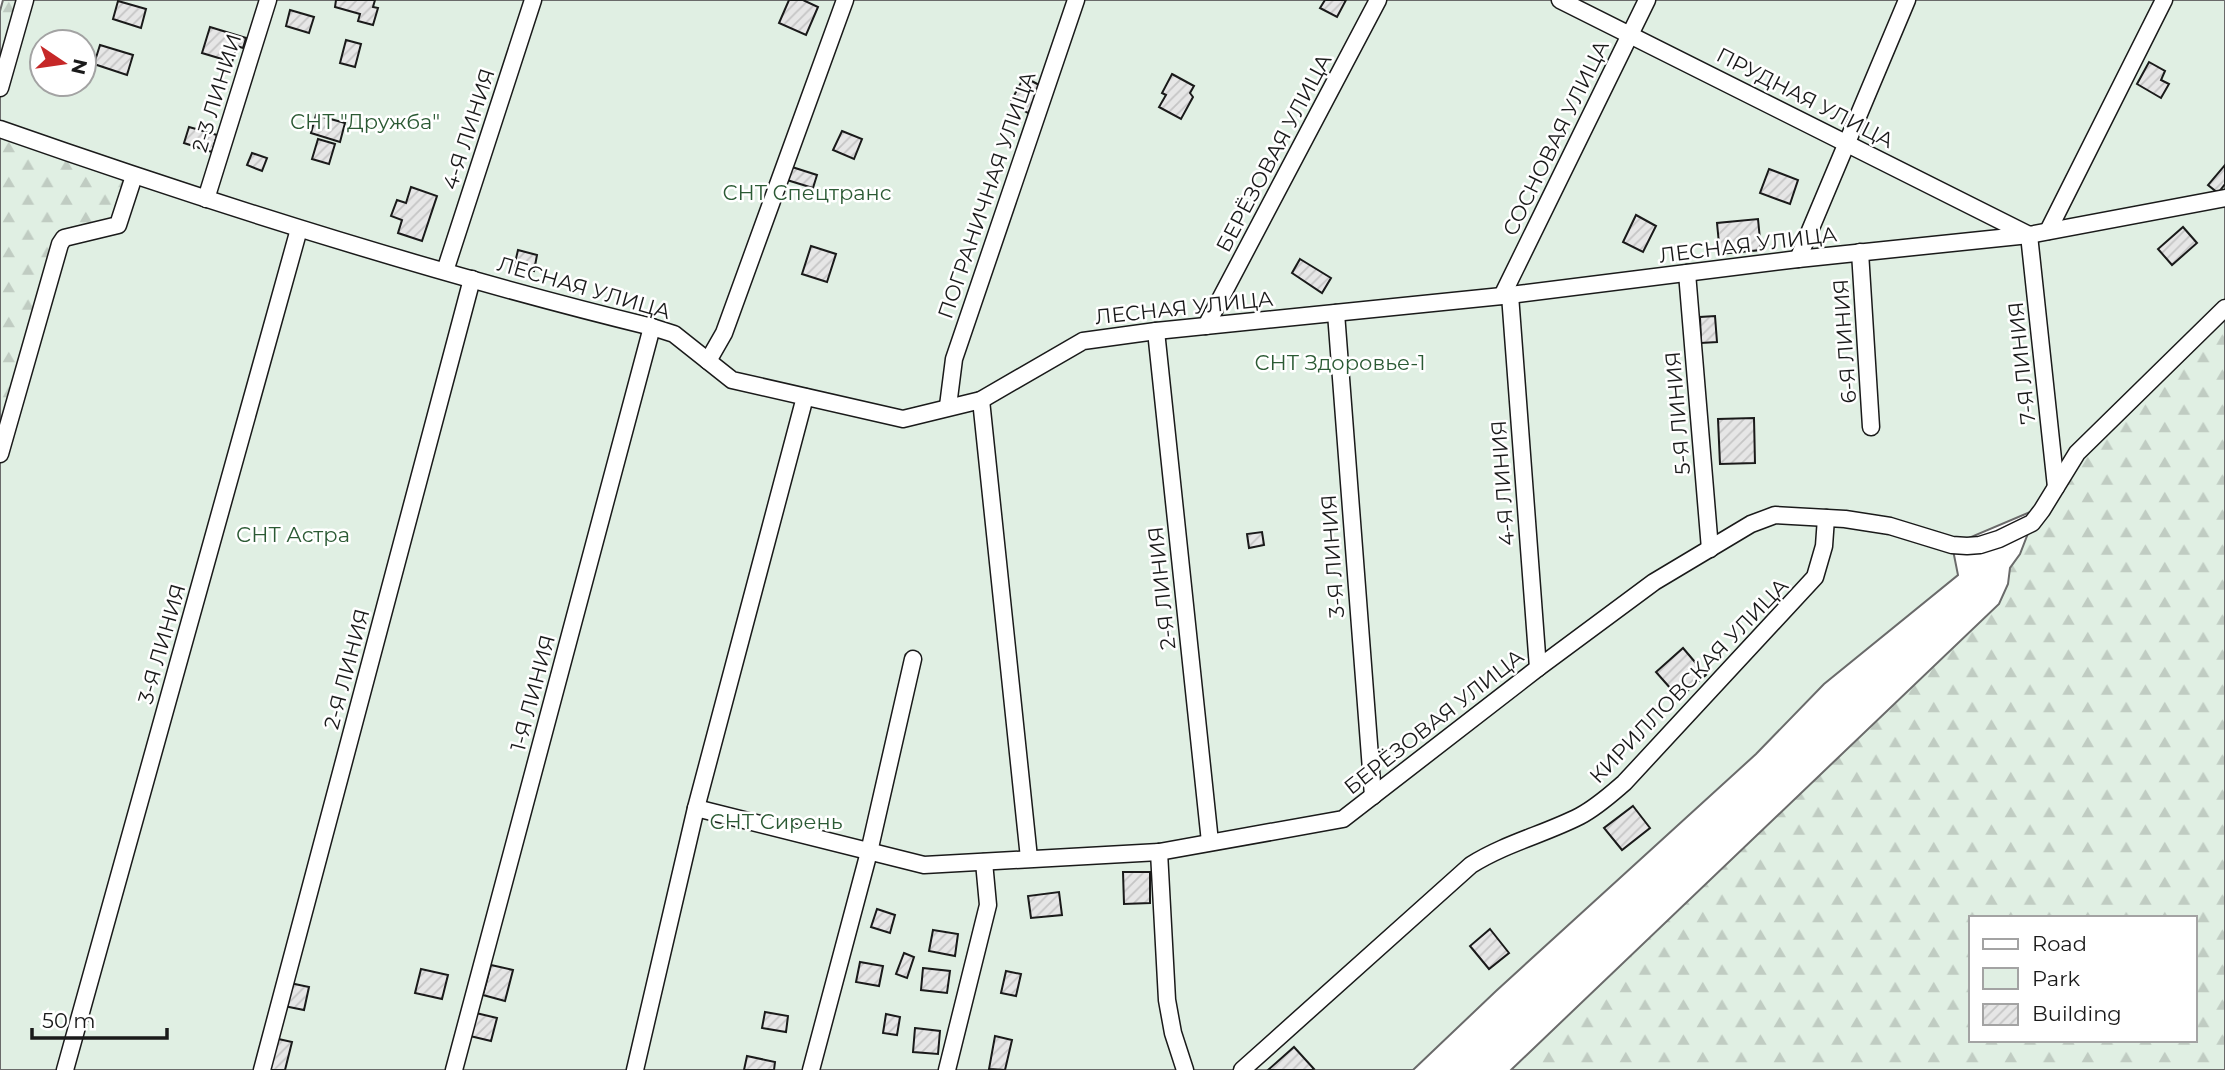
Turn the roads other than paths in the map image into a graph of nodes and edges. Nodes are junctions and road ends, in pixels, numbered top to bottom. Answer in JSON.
{"nodes":[{"id":1,"x":25,"y":0,"type":"edge"},
{"id":2,"x":268,"y":0,"type":"edge"},
{"id":3,"x":533,"y":0,"type":"edge"},
{"id":4,"x":845,"y":0,"type":"edge"},
{"id":5,"x":1076,"y":0,"type":"edge"},
{"id":6,"x":1378,"y":0,"type":"edge"},
{"id":7,"x":1560,"y":0,"type":"edge"},
{"id":8,"x":1647,"y":0,"type":"edge"},
{"id":9,"x":1908,"y":0,"type":"edge"},
{"id":10,"x":2164,"y":0,"type":"edge"},
{"id":11,"x":1630,"y":34,"type":"junction"},
{"id":12,"x":0,"y":88,"type":"edge"},
{"id":13,"x":0,"y":129,"type":"edge"},
{"id":14,"x":1849,"y":143,"type":"junction"},
{"id":15,"x":134,"y":176,"type":"junction"},
{"id":16,"x":206,"y":198,"type":"junction"},
{"id":17,"x":2225,"y":198,"type":"edge"},
{"id":18,"x":299,"y":229,"type":"junction"},
{"id":19,"x":2048,"y":231,"type":"junction"},
{"id":20,"x":2029,"y":235,"type":"junction"},
{"id":21,"x":1860,"y":252,"type":"junction"},
{"id":22,"x":1798,"y":259,"type":"junction"},
{"id":23,"x":445,"y":271,"type":"junction"},
{"id":24,"x":1687,"y":273,"type":"junction"},
{"id":25,"x":472,"y":279,"type":"junction"},
{"id":26,"x":1506,"y":295,"type":"junction"},
{"id":27,"x":2225,"y":308,"type":"edge"},
{"id":28,"x":1336,"y":313,"type":"junction"},
{"id":29,"x":1206,"y":326,"type":"junction"},
{"id":30,"x":652,"y":327,"type":"junction"},
{"id":31,"x":1156,"y":331,"type":"junction"},
{"id":32,"x":708,"y":361,"type":"junction"},
{"id":33,"x":804,"y":397,"type":"junction"},
{"id":34,"x":981,"y":400,"type":"junction"},
{"id":35,"x":948,"y":406,"type":"junction"},
{"id":36,"x":1871,"y":427,"type":"dead end"},
{"id":37,"x":0,"y":454,"type":"edge"},
{"id":38,"x":2056,"y":487,"type":"junction"},
{"id":39,"x":1826,"y":518,"type":"junction"},
{"id":40,"x":1710,"y":549,"type":"junction"},
{"id":41,"x":913,"y":659,"type":"dead end"},
{"id":42,"x":1538,"y":668,"type":"junction"},
{"id":43,"x":1373,"y":796,"type":"junction"},
{"id":44,"x":696,"y":808,"type":"junction"},
{"id":45,"x":1210,"y":842,"type":"junction"},
{"id":46,"x":869,"y":852,"type":"junction"},
{"id":47,"x":1159,"y":852,"type":"junction"},
{"id":48,"x":1028,"y":858,"type":"junction"},
{"id":49,"x":985,"y":862,"type":"junction"},
{"id":50,"x":65,"y":1070,"type":"edge"},
{"id":51,"x":262,"y":1070,"type":"edge"},
{"id":52,"x":454,"y":1070,"type":"edge"},
{"id":53,"x":635,"y":1070,"type":"edge"},
{"id":54,"x":811,"y":1070,"type":"edge"},
{"id":55,"x":947,"y":1070,"type":"edge"},
{"id":56,"x":1185,"y":1070,"type":"edge"},
{"id":57,"x":1242,"y":1070,"type":"edge"}],
"edges":[{"from":1,"to":12,"type":"street"},
{"from":2,"to":16,"type":"street","name":"2-3 ЛИНИИ"},
{"from":3,"to":23,"type":"street","name":"4-Я ЛИНИЯ"},
{"from":4,"to":32,"type":"street"},
{"from":5,"to":35,"type":"street","name":"ПОГРАНИЧНАЯ УЛИЦА"},
{"from":6,"to":29,"type":"street","name":"БЕРЁЗОВАЯ УЛИЦА"},
{"from":7,"to":11,"type":"street","name":"ПРУДНАЯ УЛИЦА"},
{"from":8,"to":11,"type":"street","name":"СОСНОВАЯ УЛИЦА"},
{"from":9,"to":14,"type":"street"},
{"from":10,"to":19,"type":"street"},
{"from":11,"to":14,"type":"street","name":"ПРУДНАЯ УЛИЦА"},
{"from":11,"to":26,"type":"street","name":"СОСНОВАЯ УЛИЦА"},
{"from":13,"to":15,"type":"street","name":"ЛЕСНАЯ УЛИЦА"},
{"from":14,"to":20,"type":"street","name":"ПРУДНАЯ УЛИЦА"},
{"from":14,"to":22,"type":"street"},
{"from":15,"to":16,"type":"street","name":"ЛЕСНАЯ УЛИЦА"},
{"from":15,"to":37,"type":"street"},
{"from":16,"to":18,"type":"street","name":"ЛЕСНАЯ УЛИЦА"},
{"from":17,"to":19,"type":"street","name":"ЛЕСНАЯ УЛИЦА"},
{"from":18,"to":23,"type":"street","name":"ЛЕСНАЯ УЛИЦА"},
{"from":18,"to":50,"type":"street","name":"3-Я ЛИНИЯ"},
{"from":19,"to":20,"type":"street","name":"ЛЕСНАЯ УЛИЦА"},
{"from":20,"to":21,"type":"street","name":"ЛЕСНАЯ УЛИЦА"},
{"from":20,"to":38,"type":"street","name":"7-Я ЛИНИЯ"},
{"from":21,"to":22,"type":"street","name":"ЛЕСНАЯ УЛИЦА"},
{"from":21,"to":36,"type":"street","name":"6-Я ЛИНИЯ"},
{"from":22,"to":24,"type":"street","name":"ЛЕСНАЯ УЛИЦА"},
{"from":23,"to":25,"type":"street","name":"ЛЕСНАЯ УЛИЦА"},
{"from":24,"to":26,"type":"street","name":"ЛЕСНАЯ УЛИЦА"},
{"from":24,"to":40,"type":"street","name":"5-Я ЛИНИЯ"},
{"from":25,"to":30,"type":"street","name":"ЛЕСНАЯ УЛИЦА"},
{"from":25,"to":51,"type":"street","name":"2-Я ЛИНИЯ"},
{"from":26,"to":28,"type":"street","name":"ЛЕСНАЯ УЛИЦА"},
{"from":26,"to":42,"type":"street","name":"4-Я ЛИНИЯ"},
{"from":27,"to":38,"type":"street"},
{"from":28,"to":29,"type":"street","name":"ЛЕСНАЯ УЛИЦА"},
{"from":28,"to":43,"type":"street","name":"3-Я ЛИНИЯ"},
{"from":29,"to":31,"type":"street","name":"ЛЕСНАЯ УЛИЦА"},
{"from":30,"to":32,"type":"street","name":"ЛЕСНАЯ УЛИЦА"},
{"from":30,"to":52,"type":"street","name":"1-Я ЛИНИЯ"},
{"from":31,"to":34,"type":"street","name":"ЛЕСНАЯ УЛИЦА"},
{"from":31,"to":45,"type":"street","name":"2-Я ЛИНИЯ"},
{"from":32,"to":33,"type":"street","name":"ЛЕСНАЯ УЛИЦА"},
{"from":33,"to":35,"type":"street","name":"ЛЕСНАЯ УЛИЦА"},
{"from":33,"to":44,"type":"street"},
{"from":34,"to":35,"type":"street","name":"ЛЕСНАЯ УЛИЦА"},
{"from":34,"to":48,"type":"street"},
{"from":38,"to":39,"type":"street","name":"БЕРЁЗОВАЯ УЛИЦА"},
{"from":39,"to":40,"type":"street","name":"БЕРЁЗОВАЯ УЛИЦА"},
{"from":39,"to":57,"type":"street","name":"КИРИЛЛОВСКАЯ УЛИЦА"},
{"from":40,"to":42,"type":"street","name":"БЕРЁЗОВАЯ УЛИЦА"},
{"from":41,"to":46,"type":"street"},
{"from":42,"to":43,"type":"street","name":"БЕРЁЗОВАЯ УЛИЦА"},
{"from":43,"to":45,"type":"street","name":"БЕРЁЗОВАЯ УЛИЦА"},
{"from":44,"to":46,"type":"street","name":"БЕРЁЗОВАЯ УЛИЦА"},
{"from":44,"to":53,"type":"street"},
{"from":45,"to":47,"type":"street","name":"БЕРЁЗОВАЯ УЛИЦА"},
{"from":46,"to":49,"type":"street","name":"БЕРЁЗОВАЯ УЛИЦА"},
{"from":46,"to":54,"type":"street"},
{"from":47,"to":48,"type":"street","name":"БЕРЁЗОВАЯ УЛИЦА"},
{"from":47,"to":56,"type":"street"},
{"from":48,"to":49,"type":"street","name":"БЕРЁЗОВАЯ УЛИЦА"},
{"from":49,"to":55,"type":"street"}]}
